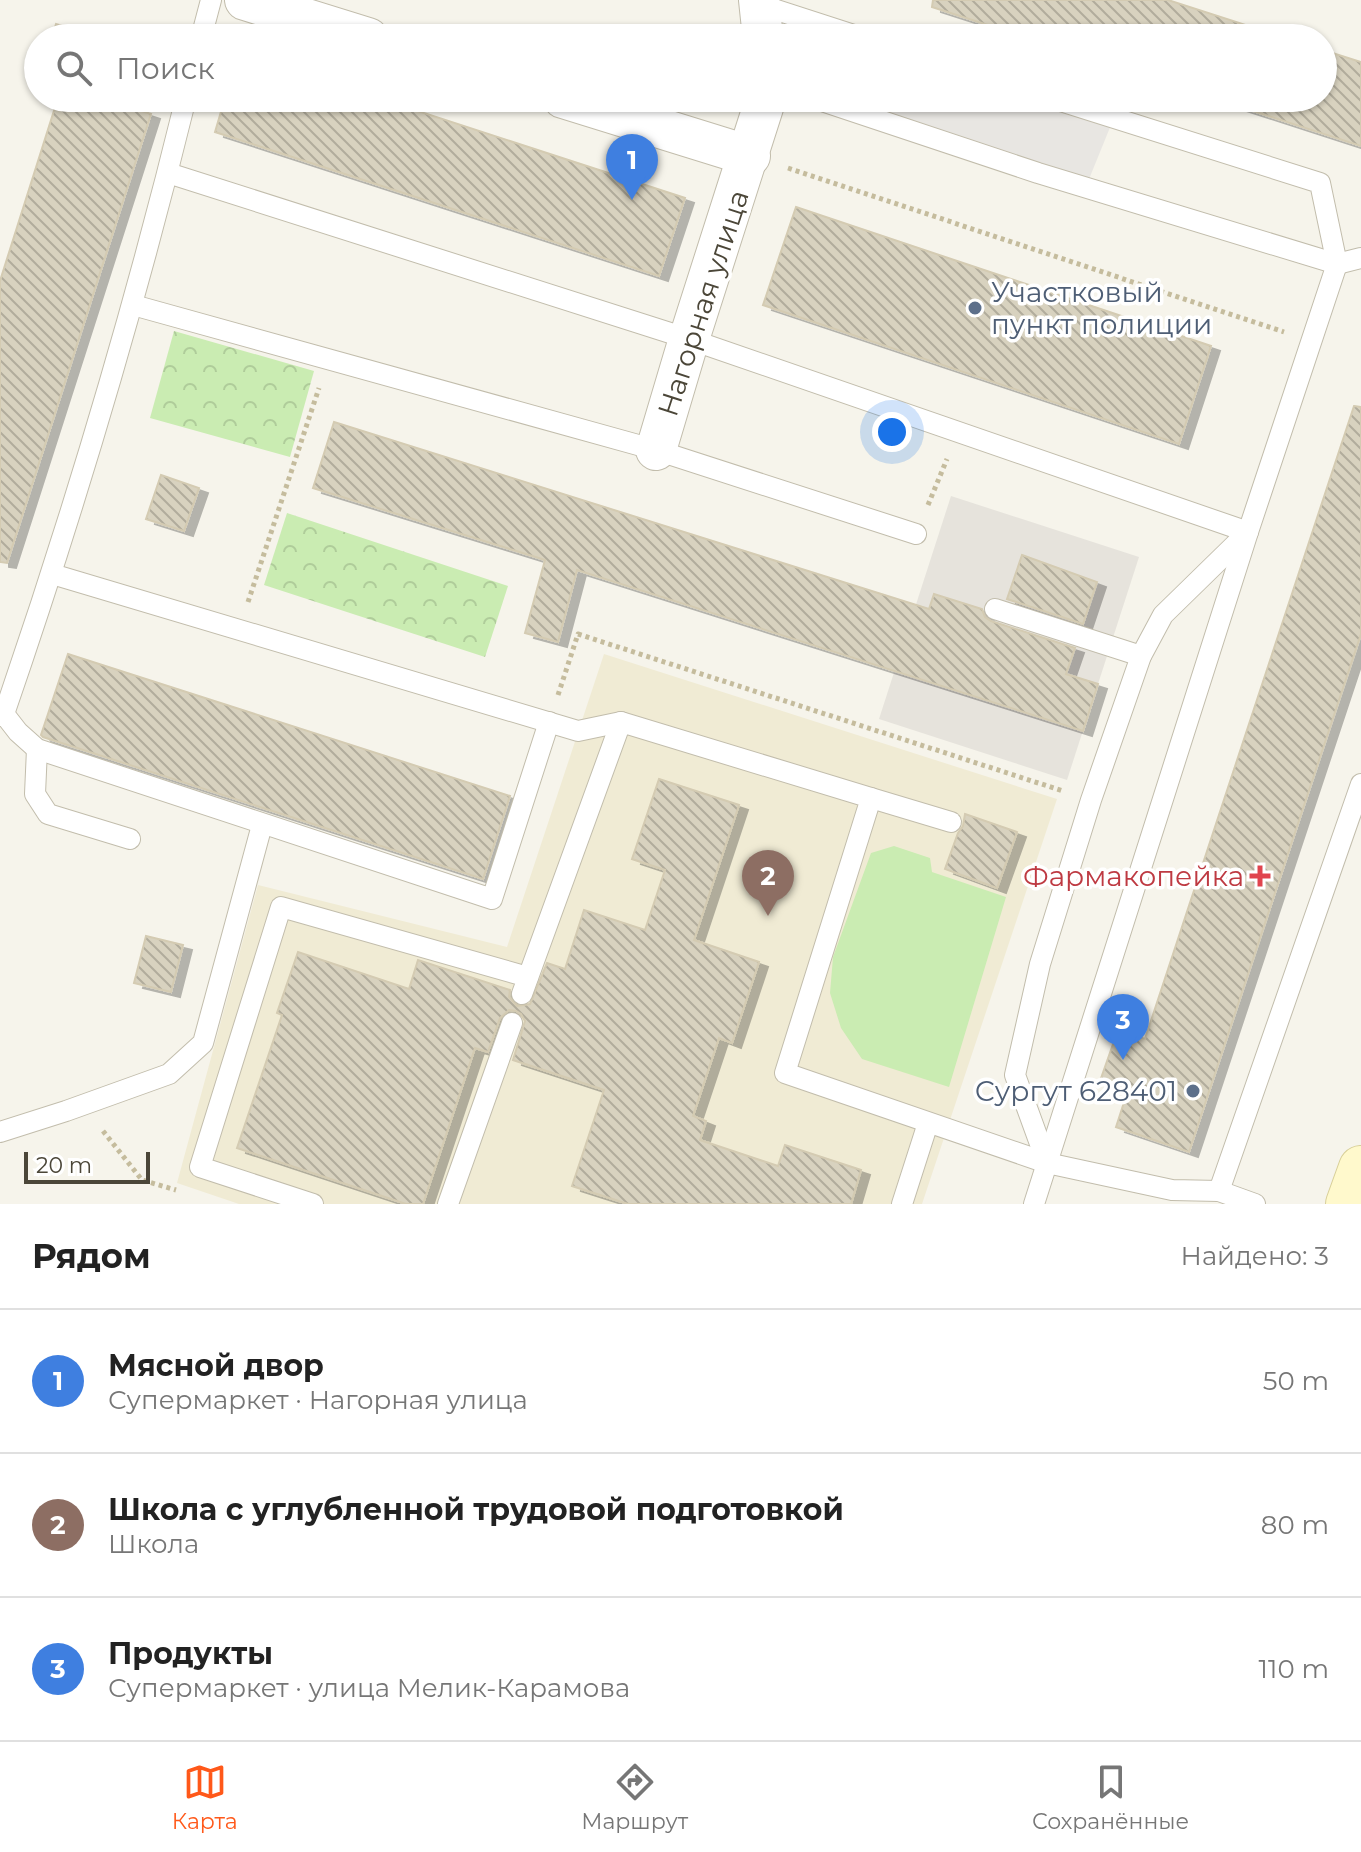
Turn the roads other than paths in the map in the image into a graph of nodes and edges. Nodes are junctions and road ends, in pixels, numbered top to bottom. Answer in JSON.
{"nodes":[{"id":1,"x":211,"y":0,"type":"edge"},
{"id":2,"x":245,"y":0,"type":"edge"},
{"id":3,"x":760,"y":14,"type":"edge"},
{"id":4,"x":205,"y":24,"type":"edge"},
{"id":5,"x":323,"y":24,"type":"edge"},
{"id":6,"x":803,"y":24,"type":"edge"},
{"id":7,"x":183,"y":112,"type":"edge"},
{"id":8,"x":608,"y":112,"type":"edge"},
{"id":9,"x":762,"y":112,"type":"edge"},
{"id":10,"x":855,"y":112,"type":"edge"},
{"id":11,"x":1095,"y":112,"type":"edge"},
{"id":12,"x":750,"y":156,"type":"junction"},
{"id":13,"x":168,"y":173,"type":"junction"},
{"id":14,"x":1361,"y":258,"type":"edge"},
{"id":15,"x":1337,"y":264,"type":"junction"},
{"id":16,"x":133,"y":305,"type":"junction"},
{"id":17,"x":689,"y":339,"type":"junction"},
{"id":18,"x":656,"y":450,"type":"junction"},
{"id":19,"x":1248,"y":532,"type":"junction"},
{"id":20,"x":916,"y":534,"type":"road end"},
{"id":21,"x":52,"y":574,"type":"junction"},
{"id":22,"x":995,"y":609,"type":"dead end"},
{"id":23,"x":1141,"y":656,"type":"junction"},
{"id":24,"x":2,"y":715,"type":"edge"},
{"id":25,"x":549,"y":722,"type":"junction"},
{"id":26,"x":621,"y":722,"type":"junction"},
{"id":27,"x":37,"y":749,"type":"junction"},
{"id":28,"x":1361,"y":784,"type":"edge"},
{"id":29,"x":871,"y":798,"type":"junction"},
{"id":30,"x":951,"y":822,"type":"dead end"},
{"id":31,"x":262,"y":825,"type":"junction"},
{"id":32,"x":130,"y":839,"type":"dead end"},
{"id":33,"x":512,"y":1023,"type":"dead end"},
{"id":34,"x":928,"y":1123,"type":"junction"},
{"id":35,"x":0,"y":1132,"type":"edge"},
{"id":36,"x":1047,"y":1163,"type":"junction"},
{"id":37,"x":1361,"y":1168,"type":"edge"},
{"id":38,"x":1219,"y":1191,"type":"junction"},
{"id":39,"x":313,"y":1204,"type":"edge"},
{"id":40,"x":448,"y":1204,"type":"edge"},
{"id":41,"x":902,"y":1204,"type":"edge"},
{"id":42,"x":1034,"y":1204,"type":"edge"},
{"id":43,"x":1255,"y":1204,"type":"edge"},
{"id":44,"x":1348,"y":1204,"type":"edge"}],
"edges":[{"from":1,"to":4,"type":"lane"},
{"from":2,"to":5,"type":"street"},
{"from":3,"to":6,"type":"lane"},
{"from":7,"to":13,"type":"lane"},
{"from":8,"to":12,"type":"street","name":"Нагорная улица"},
{"from":9,"to":12,"type":"street","name":"Нагорная улица"},
{"from":10,"to":15,"type":"lane"},
{"from":11,"to":15,"type":"lane"},
{"from":12,"to":17,"type":"street","name":"Нагорная улица"},
{"from":13,"to":16,"type":"lane"},
{"from":13,"to":17,"type":"lane"},
{"from":14,"to":15,"type":"lane"},
{"from":15,"to":19,"type":"lane"},
{"from":16,"to":18,"type":"lane"},
{"from":16,"to":21,"type":"lane"},
{"from":17,"to":18,"type":"street","name":"Нагорная улица"},
{"from":17,"to":19,"type":"lane"},
{"from":18,"to":20,"type":"lane"},
{"from":19,"to":23,"type":"lane"},
{"from":19,"to":36,"type":"lane"},
{"from":21,"to":24,"type":"lane"},
{"from":21,"to":25,"type":"lane"},
{"from":22,"to":23,"type":"lane"},
{"from":23,"to":36,"type":"lane"},
{"from":24,"to":27,"type":"lane"},
{"from":25,"to":26,"type":"lane"},
{"from":25,"to":31,"type":"lane"},
{"from":26,"to":29,"type":"lane"},
{"from":26,"to":39,"type":"lane"},
{"from":27,"to":31,"type":"lane"},
{"from":27,"to":32,"type":"lane"},
{"from":28,"to":38,"type":"lane"},
{"from":29,"to":30,"type":"lane"},
{"from":29,"to":34,"type":"lane"},
{"from":31,"to":35,"type":"lane"},
{"from":33,"to":40,"type":"lane"},
{"from":34,"to":36,"type":"lane"},
{"from":34,"to":41,"type":"lane"},
{"from":36,"to":38,"type":"lane"},
{"from":36,"to":42,"type":"lane"},
{"from":37,"to":44,"type":"street"},
{"from":38,"to":43,"type":"lane"}]}
